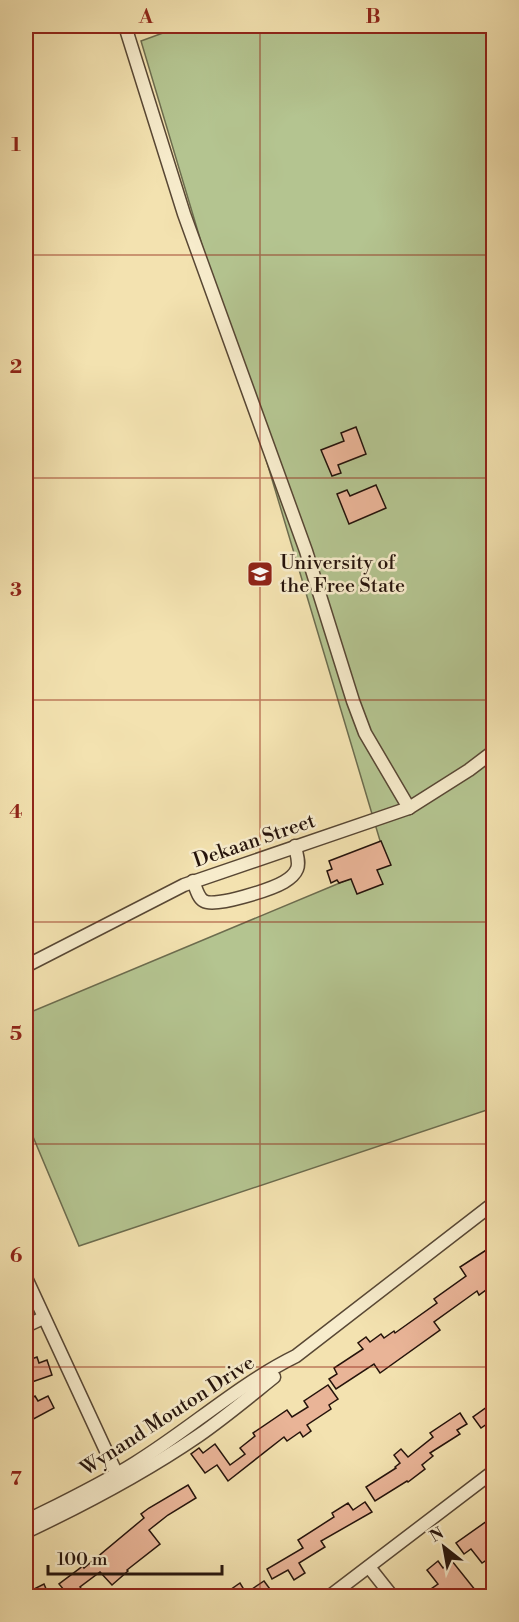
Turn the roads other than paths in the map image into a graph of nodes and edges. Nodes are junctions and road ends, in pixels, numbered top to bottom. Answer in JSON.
{"nodes":[{"id":1,"x":125,"y":26,"type":"edge"},
{"id":2,"x":494,"y":751,"type":"edge"},
{"id":3,"x":409,"y":808,"type":"junction"},
{"id":4,"x":295,"y":846,"type":"junction"},
{"id":5,"x":193,"y":881,"type":"junction"},
{"id":6,"x":26,"y":966,"type":"edge"},
{"id":7,"x":494,"y":1203,"type":"edge"},
{"id":8,"x":26,"y":1278,"type":"edge"},
{"id":9,"x":43,"y":1318,"type":"junction"},
{"id":10,"x":26,"y":1326,"type":"edge"},
{"id":11,"x":296,"y":1356,"type":"junction"},
{"id":12,"x":186,"y":1428,"type":"junction"},
{"id":13,"x":193,"y":1439,"type":"junction"},
{"id":14,"x":104,"y":1447,"type":"junction"},
{"id":15,"x":135,"y":1463,"type":"junction"},
{"id":16,"x":494,"y":1471,"type":"edge"},
{"id":17,"x":119,"y":1479,"type":"junction"},
{"id":18,"x":26,"y":1521,"type":"edge"},
{"id":19,"x":26,"y":1532,"type":"edge"},
{"id":20,"x":369,"y":1568,"type":"junction"},
{"id":21,"x":330,"y":1596,"type":"edge"},
{"id":22,"x":392,"y":1596,"type":"edge"}],
"edges":[{"from":1,"to":3,"type":"street"},
{"from":2,"to":3,"type":"street","name":"Dekaan Street"},
{"from":3,"to":4,"type":"street","name":"Dekaan Street"},
{"from":4,"to":5,"type":"street","name":"Dekaan Street"},
{"from":4,"to":5,"type":"street"},
{"from":5,"to":6,"type":"street","name":"Dekaan Street"},
{"from":7,"to":11,"type":"street","name":"Wynand Mouton Drive"},
{"from":8,"to":9,"type":"street"},
{"from":9,"to":10,"type":"street"},
{"from":9,"to":14,"type":"street"},
{"from":11,"to":12,"type":"street","name":"Wynand Mouton Drive"},
{"from":11,"to":13,"type":"street","name":"Wynand Mouton Drive"},
{"from":12,"to":13,"type":"street"},
{"from":12,"to":15,"type":"street","name":"Wynand Mouton Drive"},
{"from":13,"to":17,"type":"street","name":"Wynand Mouton Drive"},
{"from":14,"to":15,"type":"street"},
{"from":14,"to":17,"type":"street"},
{"from":15,"to":17,"type":"street","name":"Wynand Mouton Drive"},
{"from":16,"to":20,"type":"street"},
{"from":17,"to":18,"type":"street","name":"Wynand Mouton Drive"},
{"from":17,"to":19,"type":"street","name":"Wynand Mouton Drive"},
{"from":20,"to":21,"type":"street"},
{"from":20,"to":22,"type":"street"}]}
